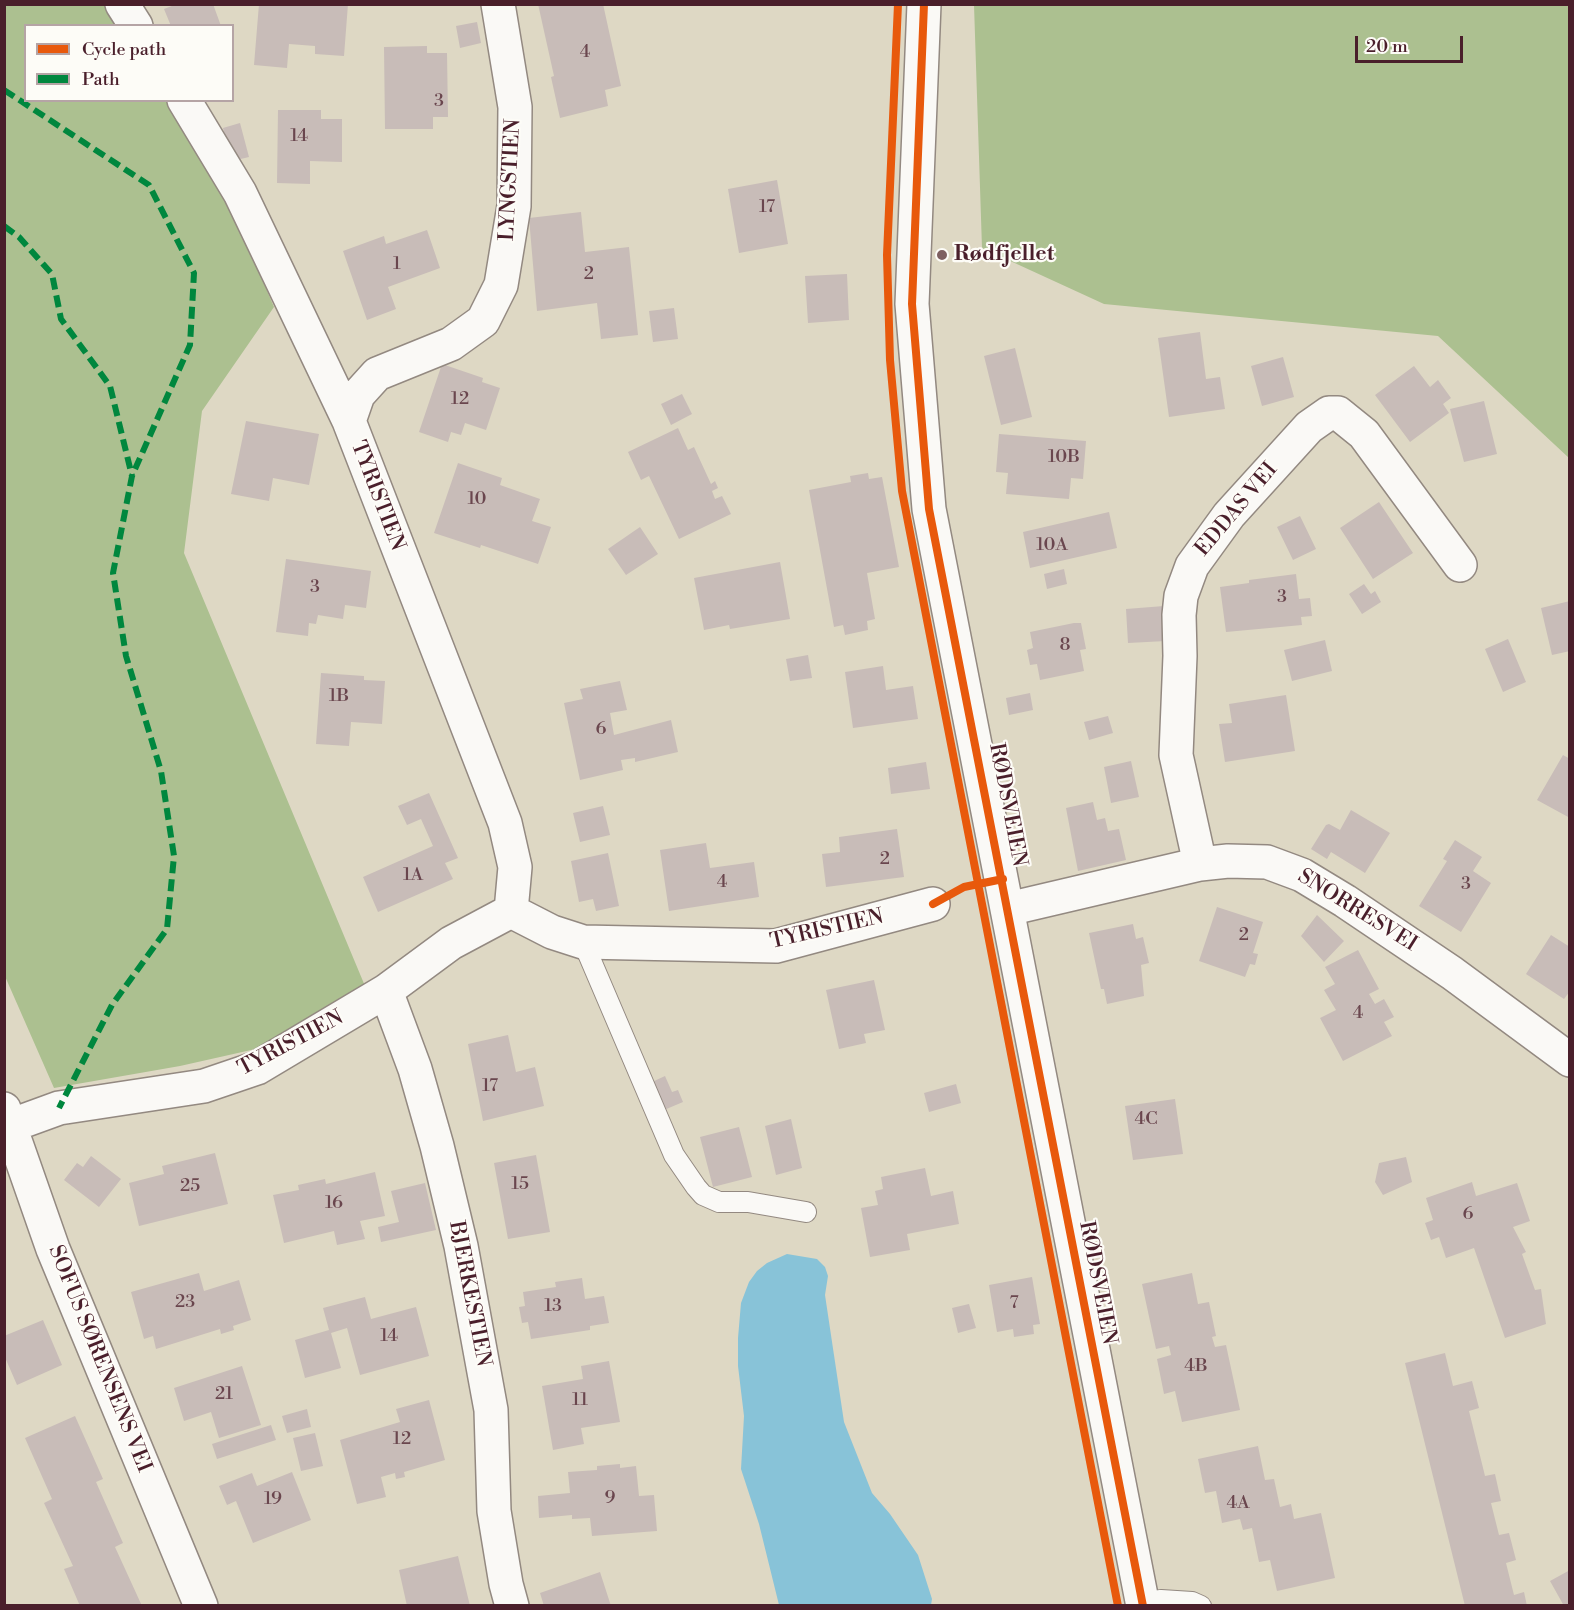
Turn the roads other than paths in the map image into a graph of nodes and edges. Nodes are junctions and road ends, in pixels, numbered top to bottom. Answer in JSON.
{"nodes":[{"id":1,"x":122,"y":4,"type":"edge"},
{"id":2,"x":498,"y":4,"type":"edge"},
{"id":3,"x":924,"y":4,"type":"edge"},
{"id":4,"x":135,"y":24,"type":"edge"},
{"id":5,"x":185,"y":102,"type":"edge"},
{"id":6,"x":349,"y":421,"type":"junction"},
{"id":7,"x":1460,"y":565,"type":"dead end"},
{"id":8,"x":1200,"y":864,"type":"junction"},
{"id":9,"x":933,"y":904,"type":"dead end"},
{"id":10,"x":1008,"y":909,"type":"junction"},
{"id":11,"x":511,"y":911,"type":"junction"},
{"id":12,"x":583,"y":942,"type":"junction"},
{"id":13,"x":386,"y":991,"type":"junction"},
{"id":14,"x":1569,"y":1060,"type":"edge"},
{"id":15,"x":7,"y":1121,"type":"edge"},
{"id":16,"x":806,"y":1212,"type":"dead end"},
{"id":17,"x":1142,"y":1604,"type":"edge"},
{"id":18,"x":201,"y":1605,"type":"edge"},
{"id":19,"x":512,"y":1605,"type":"edge"},
{"id":20,"x":1201,"y":1605,"type":"edge"}],
"edges":[{"from":1,"to":4,"type":"street"},
{"from":2,"to":6,"type":"street","name":"LYNGSTIEN"},
{"from":3,"to":10,"type":"street","name":"RØDSVEIEN"},
{"from":5,"to":6,"type":"street","name":"TYRISTIEN"},
{"from":6,"to":11,"type":"street","name":"TYRISTIEN"},
{"from":7,"to":8,"type":"street","name":"EDDAS VEI"},
{"from":8,"to":10,"type":"street","name":"SNORRESVEI"},
{"from":8,"to":14,"type":"street","name":"SNORRESVEI"},
{"from":9,"to":12,"type":"street","name":"TYRISTIEN"},
{"from":10,"to":17,"type":"street","name":"RØDSVEIEN"},
{"from":11,"to":12,"type":"street","name":"TYRISTIEN"},
{"from":11,"to":13,"type":"street","name":"TYRISTIEN"},
{"from":12,"to":16,"type":"lane"},
{"from":13,"to":15,"type":"street","name":"TYRISTIEN"},
{"from":13,"to":19,"type":"street","name":"BJERKESTIEN"},
{"from":15,"to":18,"type":"street","name":"SOFUS SØRENSENS VEI"},
{"from":17,"to":20,"type":"lane"}]}
